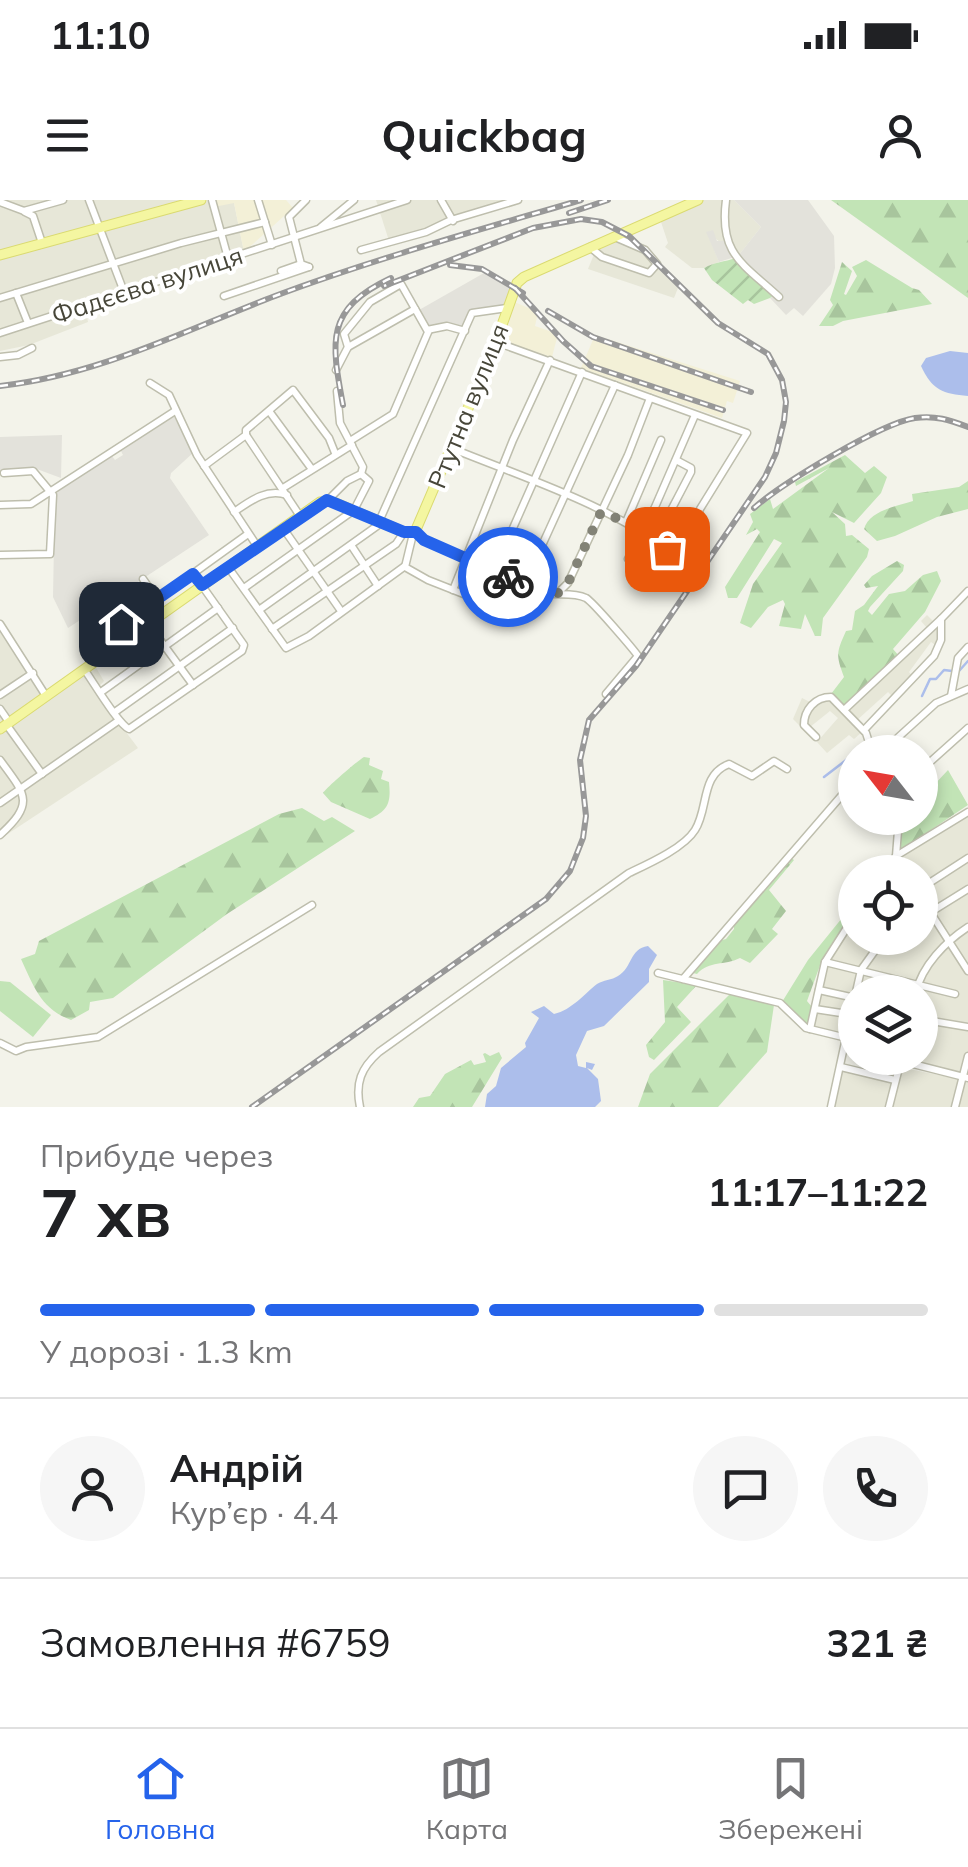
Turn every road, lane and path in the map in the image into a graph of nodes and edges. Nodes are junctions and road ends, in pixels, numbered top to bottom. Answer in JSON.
{"nodes":[{"id":1,"x":63,"y":200,"type":"edge"},
{"id":2,"x":89,"y":200,"type":"edge"},
{"id":3,"x":202,"y":200,"type":"edge"},
{"id":4,"x":212,"y":200,"type":"edge"},
{"id":5,"x":258,"y":200,"type":"edge"},
{"id":6,"x":306,"y":200,"type":"edge"},
{"id":7,"x":354,"y":200,"type":"edge"},
{"id":8,"x":407,"y":200,"type":"edge"},
{"id":9,"x":441,"y":200,"type":"edge"},
{"id":10,"x":518,"y":200,"type":"edge"},
{"id":11,"x":698,"y":200,"type":"edge"},
{"id":12,"x":726,"y":200,"type":"edge"},
{"id":13,"x":0,"y":202,"type":"edge"},
{"id":14,"x":170,"y":204,"type":"edge"},
{"id":15,"x":24,"y":212,"type":"junction"},
{"id":16,"x":455,"y":220,"type":"junction"},
{"id":17,"x":265,"y":222,"type":"junction"},
{"id":18,"x":98,"y":227,"type":"junction"},
{"id":19,"x":316,"y":230,"type":"junction"},
{"id":20,"x":220,"y":232,"type":"junction"},
{"id":21,"x":614,"y":236,"type":"junction"},
{"id":22,"x":294,"y":238,"type":"junction"},
{"id":23,"x":42,"y":243,"type":"junction"},
{"id":24,"x":272,"y":245,"type":"junction"},
{"id":25,"x":590,"y":247,"type":"junction"},
{"id":26,"x":362,"y":250,"type":"dead end"},
{"id":27,"x":0,"y":254,"type":"edge"},
{"id":28,"x":228,"y":258,"type":"junction"},
{"id":29,"x":114,"y":262,"type":"junction"},
{"id":30,"x":305,"y":266,"type":"junction"},
{"id":31,"x":281,"y":271,"type":"dead end"},
{"id":32,"x":124,"y":292,"type":"junction"},
{"id":33,"x":16,"y":294,"type":"junction"},
{"id":34,"x":224,"y":296,"type":"dead end"},
{"id":35,"x":779,"y":297,"type":"dead end"},
{"id":36,"x":0,"y":298,"type":"edge"},
{"id":37,"x":415,"y":308,"type":"junction"},
{"id":38,"x":507,"y":308,"type":"junction"},
{"id":39,"x":28,"y":323,"type":"junction"},
{"id":40,"x":428,"y":330,"type":"junction"},
{"id":41,"x":465,"y":331,"type":"junction"},
{"id":42,"x":0,"y":333,"type":"edge"},
{"id":43,"x":496,"y":342,"type":"junction"},
{"id":44,"x":348,"y":347,"type":"junction"},
{"id":45,"x":32,"y":348,"type":"dead end"},
{"id":46,"x":0,"y":357,"type":"edge"},
{"id":47,"x":550,"y":360,"type":"junction"},
{"id":48,"x":336,"y":370,"type":"dead end"},
{"id":49,"x":582,"y":372,"type":"junction"},
{"id":50,"x":150,"y":382,"type":"dead end"},
{"id":51,"x":615,"y":385,"type":"junction"},
{"id":52,"x":338,"y":391,"type":"dead end"},
{"id":53,"x":650,"y":398,"type":"junction"},
{"id":54,"x":176,"y":410,"type":"junction"},
{"id":55,"x":270,"y":410,"type":"junction"},
{"id":56,"x":695,"y":414,"type":"junction"},
{"id":57,"x":246,"y":435,"type":"junction"},
{"id":58,"x":329,"y":438,"type":"junction"},
{"id":59,"x":661,"y":440,"type":"dead end"},
{"id":60,"x":350,"y":441,"type":"junction"},
{"id":61,"x":451,"y":448,"type":"junction"},
{"id":62,"x":335,"y":453,"type":"junction"},
{"id":63,"x":676,"y":460,"type":"junction"},
{"id":64,"x":204,"y":466,"type":"junction"},
{"id":65,"x":311,"y":468,"type":"junction"},
{"id":66,"x":501,"y":468,"type":"junction"},
{"id":67,"x":4,"y":473,"type":"dead end"},
{"id":68,"x":361,"y":474,"type":"junction"},
{"id":69,"x":536,"y":483,"type":"junction"},
{"id":70,"x":51,"y":491,"type":"junction"},
{"id":71,"x":285,"y":491,"type":"junction"},
{"id":72,"x":567,"y":496,"type":"junction"},
{"id":73,"x":327,"y":500,"type":"junction"},
{"id":74,"x":0,"y":505,"type":"edge"},
{"id":75,"x":354,"y":510,"type":"junction"},
{"id":76,"x":234,"y":512,"type":"junction"},
{"id":77,"x":601,"y":512,"type":"junction"},
{"id":78,"x":300,"y":516,"type":"junction"},
{"id":79,"x":380,"y":522,"type":"junction"},
{"id":80,"x":626,"y":522,"type":"junction"},
{"id":81,"x":282,"y":528,"type":"junction"},
{"id":82,"x":643,"y":532,"type":"junction"},
{"id":83,"x":411,"y":533,"type":"junction"},
{"id":84,"x":248,"y":534,"type":"junction"},
{"id":85,"x":656,"y":539,"type":"junction"},
{"id":86,"x":351,"y":545,"type":"junction"},
{"id":87,"x":257,"y":546,"type":"junction"},
{"id":88,"x":298,"y":550,"type":"junction"},
{"id":89,"x":0,"y":555,"type":"edge"},
{"id":90,"x":464,"y":558,"type":"junction"},
{"id":91,"x":628,"y":559,"type":"dead end"},
{"id":92,"x":364,"y":564,"type":"junction"},
{"id":93,"x":228,"y":566,"type":"junction"},
{"id":94,"x":405,"y":567,"type":"junction"},
{"id":95,"x":313,"y":571,"type":"junction"},
{"id":96,"x":494,"y":571,"type":"junction"},
{"id":97,"x":193,"y":574,"type":"junction"},
{"id":98,"x":143,"y":579,"type":"dead end"},
{"id":99,"x":202,"y":585,"type":"junction"},
{"id":100,"x":524,"y":585,"type":"junction"},
{"id":101,"x":378,"y":586,"type":"junction"},
{"id":102,"x":244,"y":588,"type":"junction"},
{"id":103,"x":452,"y":590,"type":"junction"},
{"id":104,"x":327,"y":591,"type":"junction"},
{"id":105,"x":968,"y":591,"type":"edge"},
{"id":106,"x":557,"y":594,"type":"junction"},
{"id":107,"x":157,"y":599,"type":"junction"},
{"id":108,"x":484,"y":602,"type":"junction"},
{"id":109,"x":218,"y":608,"type":"junction"},
{"id":110,"x":259,"y":610,"type":"junction"},
{"id":111,"x":340,"y":611,"type":"junction"},
{"id":112,"x":139,"y":612,"type":"junction"},
{"id":113,"x":491,"y":618,"type":"dead end"},
{"id":114,"x":941,"y":619,"type":"junction"},
{"id":115,"x":0,"y":624,"type":"edge"},
{"id":116,"x":148,"y":624,"type":"junction"},
{"id":117,"x":233,"y":628,"type":"junction"},
{"id":118,"x":272,"y":628,"type":"junction"},
{"id":119,"x":164,"y":647,"type":"junction"},
{"id":120,"x":968,"y":647,"type":"edge"},
{"id":121,"x":94,"y":662,"type":"junction"},
{"id":122,"x":179,"y":666,"type":"junction"},
{"id":123,"x":84,"y":670,"type":"junction"},
{"id":124,"x":33,"y":673,"type":"junction"},
{"id":125,"x":192,"y":685,"type":"junction"},
{"id":126,"x":968,"y":690,"type":"edge"},
{"id":127,"x":102,"y":692,"type":"junction"},
{"id":128,"x":606,"y":694,"type":"dead end"},
{"id":129,"x":0,"y":696,"type":"edge"},
{"id":130,"x":46,"y":696,"type":"junction"},
{"id":131,"x":951,"y":696,"type":"junction"},
{"id":132,"x":0,"y":709,"type":"edge"},
{"id":133,"x":844,"y":710,"type":"junction"},
{"id":134,"x":115,"y":712,"type":"junction"},
{"id":135,"x":118,"y":721,"type":"junction"},
{"id":136,"x":4,"y":724,"type":"edge"},
{"id":137,"x":968,"y":728,"type":"edge"},
{"id":138,"x":864,"y":730,"type":"junction"},
{"id":139,"x":866,"y":735,"type":"edge"},
{"id":140,"x":901,"y":735,"type":"edge"},
{"id":141,"x":816,"y":736,"type":"dead end"},
{"id":142,"x":938,"y":756,"type":"edge"},
{"id":143,"x":0,"y":760,"type":"edge"},
{"id":144,"x":787,"y":769,"type":"dead end"},
{"id":145,"x":42,"y":774,"type":"junction"},
{"id":146,"x":21,"y":788,"type":"junction"},
{"id":147,"x":838,"y":800,"type":"edge"},
{"id":148,"x":0,"y":803,"type":"edge"},
{"id":149,"x":968,"y":812,"type":"edge"},
{"id":150,"x":0,"y":835,"type":"edge"},
{"id":151,"x":898,"y":855,"type":"edge"},
{"id":152,"x":968,"y":858,"type":"edge"},
{"id":153,"x":938,"y":879,"type":"edge"},
{"id":154,"x":968,"y":889,"type":"edge"},
{"id":155,"x":312,"y":904,"type":"dead end"},
{"id":156,"x":938,"y":908,"type":"edge"},
{"id":157,"x":938,"y":922,"type":"edge"},
{"id":158,"x":968,"y":927,"type":"edge"},
{"id":159,"x":948,"y":940,"type":"junction"},
{"id":160,"x":838,"y":943,"type":"edge"},
{"id":161,"x":871,"y":955,"type":"edge"},
{"id":162,"x":964,"y":958,"type":"edge"},
{"id":163,"x":825,"y":962,"type":"junction"},
{"id":164,"x":861,"y":970,"type":"junction"},
{"id":165,"x":968,"y":971,"type":"edge"},
{"id":166,"x":658,"y":973,"type":"dead end"},
{"id":167,"x":860,"y":975,"type":"edge"},
{"id":168,"x":883,"y":975,"type":"edge"},
{"id":169,"x":924,"y":975,"type":"edge"},
{"id":170,"x":683,"y":979,"type":"junction"},
{"id":171,"x":938,"y":989,"type":"edge"},
{"id":172,"x":819,"y":990,"type":"junction"},
{"id":173,"x":838,"y":993,"type":"edge"},
{"id":174,"x":955,"y":994,"type":"dead end"},
{"id":175,"x":814,"y":1010,"type":"junction"},
{"id":176,"x":838,"y":1013,"type":"edge"},
{"id":177,"x":938,"y":1023,"type":"edge"},
{"id":178,"x":968,"y":1027,"type":"edge"},
{"id":179,"x":810,"y":1029,"type":"junction"},
{"id":180,"x":838,"y":1036,"type":"edge"},
{"id":181,"x":0,"y":1043,"type":"edge"},
{"id":182,"x":968,"y":1056,"type":"edge"},
{"id":183,"x":938,"y":1069,"type":"edge"},
{"id":184,"x":839,"y":1075,"type":"edge"},
{"id":185,"x":872,"y":1075,"type":"edge"},
{"id":186,"x":896,"y":1075,"type":"edge"},
{"id":187,"x":966,"y":1077,"type":"edge"},
{"id":188,"x":895,"y":1080,"type":"junction"},
{"id":189,"x":360,"y":1107,"type":"edge"},
{"id":190,"x":832,"y":1107,"type":"edge"},
{"id":191,"x":889,"y":1107,"type":"edge"},
{"id":192,"x":955,"y":1107,"type":"edge"}],
"edges":[{"from":1,"to":15,"type":"street"},
{"from":2,"to":18,"type":"street"},
{"from":3,"to":14,"type":"main road"},
{"from":4,"to":20,"type":"street"},
{"from":5,"to":17,"type":"street"},
{"from":6,"to":22,"type":"street"},
{"from":7,"to":19,"type":"street"},
{"from":8,"to":19,"type":"street","name":"Фадєєва вулиця"},
{"from":9,"to":16,"type":"street"},
{"from":10,"to":16,"type":"street"},
{"from":11,"to":21,"type":"main road"},
{"from":12,"to":35,"type":"street"},
{"from":13,"to":15,"type":"street"},
{"from":14,"to":18,"type":"main road"},
{"from":15,"to":23,"type":"street"},
{"from":16,"to":26,"type":"street"},
{"from":17,"to":20,"type":"street"},
{"from":17,"to":24,"type":"street"},
{"from":18,"to":23,"type":"main road"},
{"from":18,"to":29,"type":"street"},
{"from":19,"to":22,"type":"street","name":"Фадєєва вулиця"},
{"from":20,"to":28,"type":"street"},
{"from":20,"to":29,"type":"street"},
{"from":21,"to":25,"type":"main road"},
{"from":21,"to":25,"type":"street"},
{"from":22,"to":24,"type":"street","name":"Фадєєва вулиця"},
{"from":22,"to":30,"type":"street"},
{"from":23,"to":27,"type":"main road"},
{"from":24,"to":28,"type":"street","name":"Фадєєва вулиця"},
{"from":25,"to":38,"type":"main road","name":"Ртутна вулиця"},
{"from":28,"to":32,"type":"street","name":"Фадєєва вулиця"},
{"from":29,"to":32,"type":"street"},
{"from":29,"to":33,"type":"street"},
{"from":30,"to":31,"type":"street"},
{"from":30,"to":34,"type":"street"},
{"from":32,"to":39,"type":"street","name":"Фадєєва вулиця"},
{"from":33,"to":36,"type":"street"},
{"from":33,"to":39,"type":"street"},
{"from":37,"to":40,"type":"street"},
{"from":37,"to":44,"type":"street"},
{"from":37,"to":44,"type":"street"},
{"from":38,"to":41,"type":"street"},
{"from":38,"to":43,"type":"main road","name":"Ртутна вулиця"},
{"from":39,"to":42,"type":"street","name":"Фадєєва вулиця"},
{"from":40,"to":41,"type":"street"},
{"from":40,"to":60,"type":"street"},
{"from":41,"to":79,"type":"street"},
{"from":43,"to":47,"type":"street"},
{"from":43,"to":61,"type":"main road","name":"Ртутна вулиця"},
{"from":44,"to":48,"type":"street"},
{"from":45,"to":46,"type":"street","name":"Фадєєва вулиця"},
{"from":47,"to":49,"type":"street"},
{"from":47,"to":66,"type":"street"},
{"from":49,"to":51,"type":"street"},
{"from":49,"to":69,"type":"street"},
{"from":50,"to":54,"type":"street"},
{"from":51,"to":53,"type":"street"},
{"from":51,"to":72,"type":"street"},
{"from":52,"to":60,"type":"street"},
{"from":53,"to":56,"type":"street"},
{"from":53,"to":77,"type":"street"},
{"from":54,"to":64,"type":"street"},
{"from":54,"to":70,"type":"street"},
{"from":55,"to":57,"type":"street"},
{"from":55,"to":58,"type":"street"},
{"from":55,"to":65,"type":"street"},
{"from":56,"to":63,"type":"street"},
{"from":56,"to":85,"type":"street"},
{"from":57,"to":64,"type":"street"},
{"from":57,"to":71,"type":"street"},
{"from":58,"to":60,"type":"street"},
{"from":58,"to":62,"type":"street"},
{"from":59,"to":80,"type":"street"},
{"from":60,"to":62,"type":"street"},
{"from":60,"to":68,"type":"street"},
{"from":61,"to":66,"type":"street"},
{"from":61,"to":83,"type":"main road","name":"Ртутна вулиця"},
{"from":62,"to":65,"type":"street"},
{"from":63,"to":82,"type":"street"},
{"from":63,"to":85,"type":"street"},
{"from":64,"to":76,"type":"street"},
{"from":65,"to":71,"type":"street"},
{"from":66,"to":69,"type":"street"},
{"from":66,"to":90,"type":"street"},
{"from":67,"to":70,"type":"street"},
{"from":68,"to":73,"type":"street"},
{"from":68,"to":75,"type":"street"},
{"from":69,"to":72,"type":"street"},
{"from":69,"to":96,"type":"street"},
{"from":70,"to":74,"type":"street"},
{"from":70,"to":89,"type":"street"},
{"from":71,"to":76,"type":"street"},
{"from":71,"to":78,"type":"street"},
{"from":72,"to":77,"type":"street"},
{"from":72,"to":100,"type":"street"},
{"from":73,"to":75,"type":"main road"},
{"from":73,"to":78,"type":"main road"},
{"from":75,"to":79,"type":"main road"},
{"from":75,"to":88,"type":"street"},
{"from":76,"to":84,"type":"street"},
{"from":77,"to":80,"type":"street"},
{"from":77,"to":106,"type":"street"},
{"from":78,"to":81,"type":"main road"},
{"from":79,"to":83,"type":"main road"},
{"from":79,"to":86,"type":"street"},
{"from":80,"to":82,"type":"street"},
{"from":81,"to":87,"type":"main road"},
{"from":81,"to":88,"type":"street"},
{"from":82,"to":85,"type":"street"},
{"from":82,"to":91,"type":"street"},
{"from":83,"to":90,"type":"street"},
{"from":83,"to":92,"type":"street"},
{"from":83,"to":94,"type":"street","name":"Ртутна вулиця"},
{"from":84,"to":87,"type":"street"},
{"from":84,"to":97,"type":"street"},
{"from":86,"to":92,"type":"street"},
{"from":86,"to":95,"type":"street"},
{"from":87,"to":93,"type":"main road"},
{"from":88,"to":95,"type":"street"},
{"from":88,"to":102,"type":"street"},
{"from":90,"to":96,"type":"street"},
{"from":90,"to":103,"type":"street"},
{"from":92,"to":101,"type":"street"},
{"from":92,"to":104,"type":"street"},
{"from":93,"to":99,"type":"main road"},
{"from":93,"to":102,"type":"street"},
{"from":94,"to":101,"type":"street"},
{"from":94,"to":103,"type":"street"},
{"from":95,"to":104,"type":"street"},
{"from":95,"to":110,"type":"street"},
{"from":96,"to":100,"type":"street"},
{"from":96,"to":108,"type":"street"},
{"from":97,"to":99,"type":"street"},
{"from":97,"to":107,"type":"street"},
{"from":98,"to":107,"type":"street"},
{"from":99,"to":109,"type":"street"},
{"from":99,"to":116,"type":"main road"},
{"from":100,"to":106,"type":"street"},
{"from":101,"to":111,"type":"street"},
{"from":102,"to":110,"type":"street"},
{"from":103,"to":108,"type":"street"},
{"from":104,"to":111,"type":"street"},
{"from":104,"to":118,"type":"street"},
{"from":105,"to":114,"type":"street"},
{"from":106,"to":128,"type":"street"},
{"from":107,"to":112,"type":"street"},
{"from":108,"to":113,"type":"street"},
{"from":109,"to":117,"type":"street"},
{"from":109,"to":119,"type":"street"},
{"from":110,"to":118,"type":"street"},
{"from":111,"to":118,"type":"street"},
{"from":112,"to":116,"type":"street"},
{"from":112,"to":121,"type":"street"},
{"from":114,"to":133,"type":"street"},
{"from":114,"to":138,"type":"street"},
{"from":115,"to":124,"type":"street"},
{"from":116,"to":119,"type":"street"},
{"from":116,"to":121,"type":"main road"},
{"from":117,"to":122,"type":"street"},
{"from":117,"to":125,"type":"street"},
{"from":119,"to":122,"type":"street"},
{"from":119,"to":127,"type":"street"},
{"from":120,"to":131,"type":"street"},
{"from":121,"to":123,"type":"main road"},
{"from":122,"to":125,"type":"street"},
{"from":122,"to":134,"type":"street"},
{"from":123,"to":127,"type":"street"},
{"from":123,"to":130,"type":"main road"},
{"from":124,"to":129,"type":"street"},
{"from":124,"to":130,"type":"street"},
{"from":125,"to":135,"type":"street"},
{"from":126,"to":131,"type":"street"},
{"from":127,"to":134,"type":"street"},
{"from":130,"to":136,"type":"main road"},
{"from":131,"to":140,"type":"street"},
{"from":132,"to":136,"type":"street"},
{"from":133,"to":138,"type":"street"},
{"from":133,"to":141,"type":"street"},
{"from":134,"to":135,"type":"street"},
{"from":135,"to":145,"type":"street"},
{"from":136,"to":145,"type":"street"},
{"from":137,"to":142,"type":"street"},
{"from":138,"to":139,"type":"street"},
{"from":143,"to":146,"type":"street"},
{"from":144,"to":189,"type":"street"},
{"from":145,"to":146,"type":"street"},
{"from":146,"to":148,"type":"street"},
{"from":146,"to":150,"type":"street"},
{"from":147,"to":170,"type":"street"},
{"from":149,"to":151,"type":"street"},
{"from":152,"to":153,"type":"street"},
{"from":154,"to":156,"type":"street"},
{"from":155,"to":181,"type":"street"},
{"from":157,"to":159,"type":"street"},
{"from":158,"to":159,"type":"street"},
{"from":159,"to":162,"type":"street"},
{"from":159,"to":169,"type":"street"},
{"from":160,"to":163,"type":"street"},
{"from":161,"to":164,"type":"street"},
{"from":162,"to":165,"type":"street"},
{"from":163,"to":164,"type":"street"},
{"from":163,"to":172,"type":"street"},
{"from":164,"to":167,"type":"street"},
{"from":164,"to":168,"type":"street"},
{"from":166,"to":170,"type":"street"},
{"from":170,"to":179,"type":"street"},
{"from":171,"to":174,"type":"street"},
{"from":172,"to":173,"type":"street"},
{"from":172,"to":175,"type":"street"},
{"from":175,"to":176,"type":"street"},
{"from":175,"to":179,"type":"street"},
{"from":177,"to":178,"type":"street"},
{"from":179,"to":180,"type":"street"},
{"from":182,"to":187,"type":"street"},
{"from":183,"to":187,"type":"street"},
{"from":184,"to":190,"type":"street"},
{"from":185,"to":188,"type":"street"},
{"from":186,"to":188,"type":"street"},
{"from":187,"to":192,"type":"street"},
{"from":188,"to":191,"type":"street"}]}
